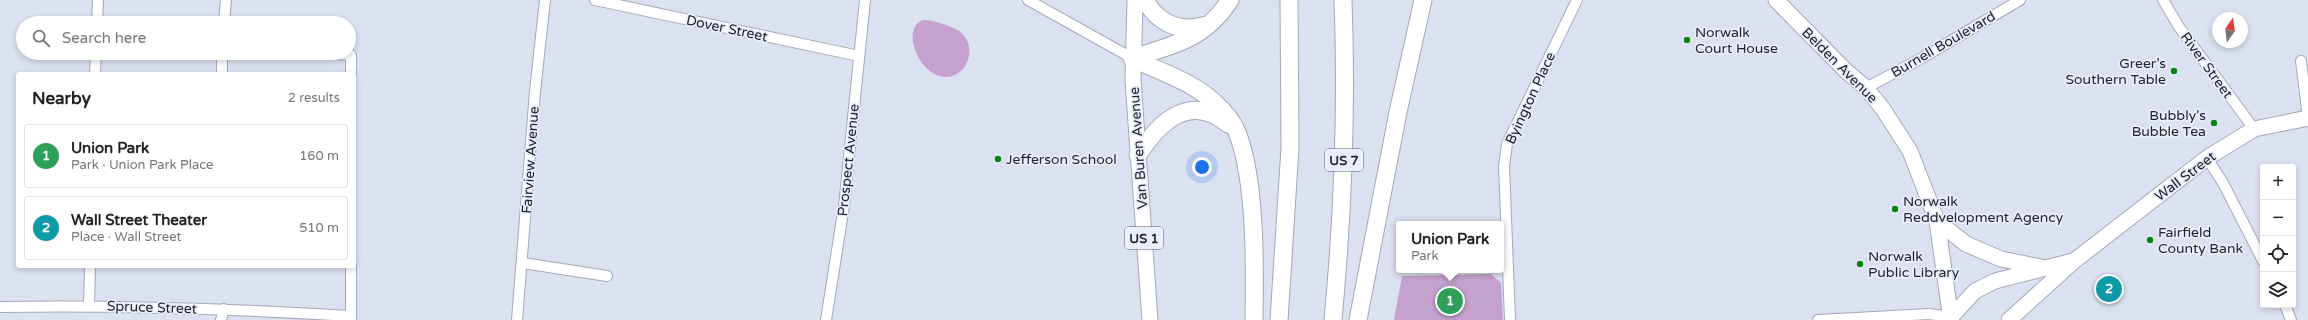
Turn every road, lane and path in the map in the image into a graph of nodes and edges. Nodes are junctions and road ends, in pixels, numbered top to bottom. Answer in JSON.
{"nodes":[{"id":1,"x":98,"y":0,"type":"edge"},
{"id":2,"x":226,"y":0,"type":"edge"},
{"id":3,"x":545,"y":0,"type":"edge"},
{"id":4,"x":594,"y":0,"type":"edge"},
{"id":5,"x":865,"y":0,"type":"edge"},
{"id":6,"x":1028,"y":0,"type":"edge"},
{"id":7,"x":1135,"y":0,"type":"edge"},
{"id":8,"x":1145,"y":0,"type":"edge"},
{"id":9,"x":1230,"y":0,"type":"edge"},
{"id":10,"x":1289,"y":0,"type":"edge"},
{"id":11,"x":1343,"y":0,"type":"edge"},
{"id":12,"x":1423,"y":0,"type":"edge"},
{"id":13,"x":1577,"y":0,"type":"edge"},
{"id":14,"x":1776,"y":0,"type":"edge"},
{"id":15,"x":2020,"y":0,"type":"edge"},
{"id":16,"x":2163,"y":0,"type":"edge"},
{"id":17,"x":97,"y":16,"type":"edge"},
{"id":18,"x":225,"y":16,"type":"edge"},
{"id":19,"x":1214,"y":21,"type":"junction"},
{"id":20,"x":859,"y":56,"type":"junction"},
{"id":21,"x":1132,"y":58,"type":"junction"},
{"id":22,"x":96,"y":60,"type":"edge"},
{"id":23,"x":222,"y":60,"type":"edge"},
{"id":24,"x":351,"y":60,"type":"edge"},
{"id":25,"x":2301,"y":61,"type":"dead end"},
{"id":26,"x":95,"y":72,"type":"edge"},
{"id":27,"x":222,"y":72,"type":"edge"},
{"id":28,"x":351,"y":72,"type":"edge"},
{"id":29,"x":1866,"y":88,"type":"junction"},
{"id":30,"x":2308,"y":118,"type":"edge"},
{"id":31,"x":2254,"y":129,"type":"junction"},
{"id":32,"x":1237,"y":132,"type":"junction"},
{"id":33,"x":1138,"y":155,"type":"junction"},
{"id":34,"x":2207,"y":158,"type":"junction"},
{"id":35,"x":1937,"y":221,"type":"junction"},
{"id":36,"x":2260,"y":255,"type":"edge"},
{"id":37,"x":2074,"y":261,"type":"junction"},
{"id":38,"x":523,"y":263,"type":"junction"},
{"id":39,"x":2044,"y":267,"type":"junction"},
{"id":40,"x":90,"y":268,"type":"edge"},
{"id":41,"x":351,"y":268,"type":"edge"},
{"id":42,"x":1504,"y":268,"type":"edge"},
{"id":43,"x":607,"y":276,"type":"dead end"},
{"id":44,"x":89,"y":305,"type":"junction"},
{"id":45,"x":0,"y":307,"type":"edge"},
{"id":46,"x":2286,"y":308,"type":"edge"},
{"id":47,"x":224,"y":309,"type":"junction"},
{"id":48,"x":351,"y":318,"type":"edge"},
{"id":49,"x":1952,"y":319,"type":"edge"},
{"id":50,"x":2009,"y":319,"type":"edge"},
{"id":51,"x":221,"y":320,"type":"edge"},
{"id":52,"x":517,"y":320,"type":"edge"},
{"id":53,"x":826,"y":320,"type":"edge"},
{"id":54,"x":1150,"y":320,"type":"edge"},
{"id":55,"x":1254,"y":320,"type":"edge"},
{"id":56,"x":1279,"y":320,"type":"edge"},
{"id":57,"x":1333,"y":320,"type":"edge"},
{"id":58,"x":1358,"y":320,"type":"edge"},
{"id":59,"x":1510,"y":320,"type":"edge"},
{"id":60,"x":1818,"y":320,"type":"edge"},
{"id":61,"x":2291,"y":320,"type":"edge"}],
"edges":[{"from":1,"to":17,"type":"street"},
{"from":2,"to":18,"type":"street"},
{"from":3,"to":38,"type":"street","name":"Fairview Avenue"},
{"from":4,"to":20,"type":"street","name":"Dover Street"},
{"from":5,"to":20,"type":"street","name":"Prospect Avenue"},
{"from":6,"to":21,"type":"street"},
{"from":7,"to":21,"type":"main road","name":"Van Buren Avenue","number":"US 1"},
{"from":8,"to":19,"type":"highway"},
{"from":9,"to":19,"type":"highway"},
{"from":10,"to":56,"type":"highway"},
{"from":11,"to":57,"type":"highway","number":"US 7"},
{"from":12,"to":58,"type":"highway"},
{"from":13,"to":42,"type":"street","name":"Byington Place"},
{"from":14,"to":29,"type":"main road","name":"Belden Avenue"},
{"from":15,"to":29,"type":"street","name":"Burnell Boulevard"},
{"from":16,"to":31,"type":"street","name":"River Street"},
{"from":19,"to":21,"type":"highway"},
{"from":20,"to":53,"type":"street","name":"Prospect Avenue"},
{"from":21,"to":32,"type":"highway"},
{"from":21,"to":33,"type":"main road","name":"Van Buren Avenue","number":"US 1"},
{"from":22,"to":26,"type":"street"},
{"from":23,"to":27,"type":"street"},
{"from":24,"to":28,"type":"street"},
{"from":25,"to":30,"type":"street"},
{"from":29,"to":35,"type":"main road","name":"Belden Avenue"},
{"from":30,"to":31,"type":"main road","name":"Wall Street"},
{"from":31,"to":34,"type":"main road","name":"Wall Street"},
{"from":32,"to":33,"type":"highway"},
{"from":32,"to":55,"type":"highway"},
{"from":33,"to":54,"type":"main road","name":"Van Buren Avenue","number":"US 1"},
{"from":34,"to":36,"type":"street"},
{"from":34,"to":37,"type":"main road","name":"Wall Street"},
{"from":35,"to":39,"type":"main road","name":"Wall Street"},
{"from":35,"to":49,"type":"main road","name":"Belden Avenue"},
{"from":37,"to":39,"type":"main road","name":"Wall Street"},
{"from":37,"to":50,"type":"main road","name":"Wall Street"},
{"from":38,"to":43,"type":"street"},
{"from":38,"to":52,"type":"street","name":"Fairview Avenue"},
{"from":39,"to":49,"type":"main road","name":"Wall Street"},
{"from":40,"to":44,"type":"street"},
{"from":41,"to":48,"type":"street"},
{"from":42,"to":59,"type":"street","name":"Byington Place"},
{"from":44,"to":45,"type":"street","name":"Spruce Street"},
{"from":44,"to":47,"type":"street","name":"Spruce Street"},
{"from":46,"to":61,"type":"street"},
{"from":47,"to":48,"type":"street","name":"Spruce Street"},
{"from":47,"to":51,"type":"street"},
{"from":49,"to":60,"type":"street"}]}
